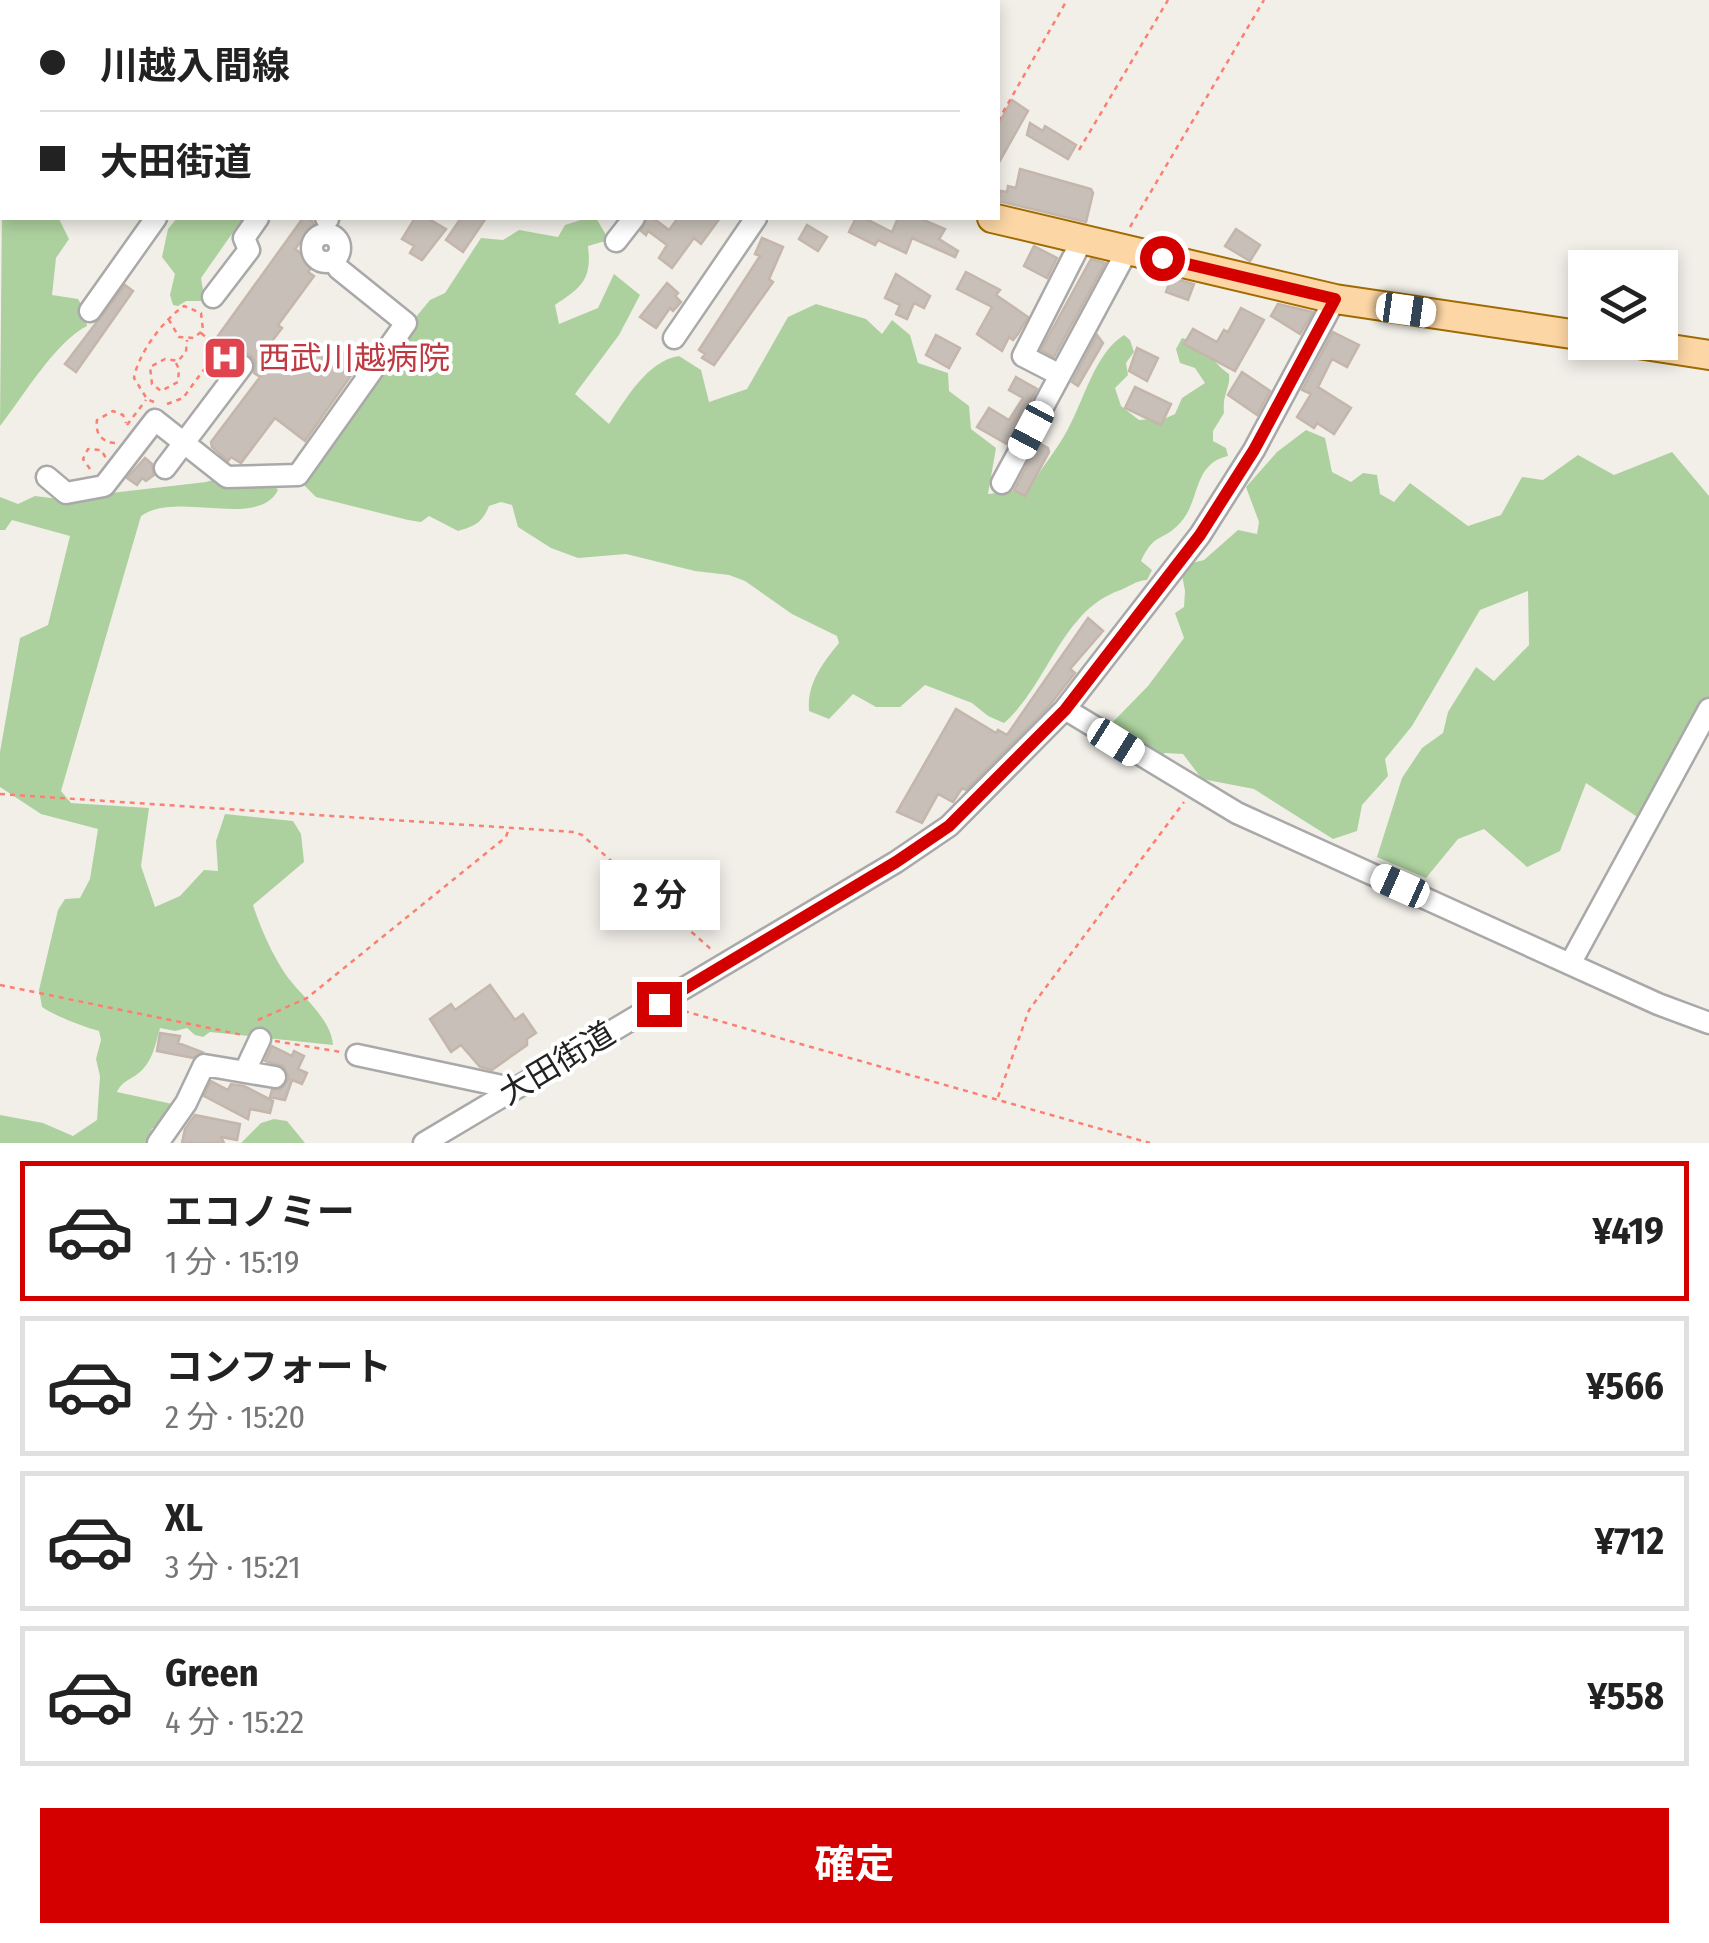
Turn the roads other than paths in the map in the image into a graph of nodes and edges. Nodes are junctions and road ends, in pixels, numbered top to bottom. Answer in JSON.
{"nodes":[{"id":1,"x":155,"y":220,"type":"edge"},
{"id":2,"x":257,"y":220,"type":"edge"},
{"id":3,"x":632,"y":220,"type":"edge"},
{"id":4,"x":755,"y":220,"type":"edge"},
{"id":5,"x":1000,"y":220,"type":"edge"},
{"id":6,"x":328,"y":222,"type":"edge"},
{"id":7,"x":1082,"y":240,"type":"junction"},
{"id":8,"x":616,"y":241,"type":"dead end"},
{"id":9,"x":1124,"y":249,"type":"junction"},
{"id":10,"x":212,"y":297,"type":"dead end"},
{"id":11,"x":1335,"y":299,"type":"junction"},
{"id":12,"x":90,"y":311,"type":"dead end"},
{"id":13,"x":1568,"y":333,"type":"edge"},
{"id":14,"x":674,"y":338,"type":"dead end"},
{"id":15,"x":1678,"y":350,"type":"edge"},
{"id":16,"x":1709,"y":355,"type":"edge"},
{"id":17,"x":242,"y":366,"type":"road end"},
{"id":18,"x":1060,"y":376,"type":"junction"},
{"id":19,"x":184,"y":443,"type":"junction"},
{"id":20,"x":165,"y":468,"type":"dead end"},
{"id":21,"x":48,"y":478,"type":"dead end"},
{"id":22,"x":1002,"y":484,"type":"dead end"},
{"id":23,"x":1709,"y":709,"type":"edge"},
{"id":24,"x":1065,"y":710,"type":"junction"},
{"id":25,"x":1570,"y":964,"type":"junction"},
{"id":26,"x":1709,"y":1023,"type":"edge"},
{"id":27,"x":260,"y":1039,"type":"road end"},
{"id":28,"x":358,"y":1054,"type":"road end"},
{"id":29,"x":246,"y":1071,"type":"junction"},
{"id":30,"x":275,"y":1077,"type":"dead end"},
{"id":31,"x":509,"y":1092,"type":"junction"},
{"id":32,"x":158,"y":1143,"type":"edge"},
{"id":33,"x":424,"y":1143,"type":"edge"}],
"edges":[{"from":1,"to":12,"type":"street"},
{"from":2,"to":10,"type":"street"},
{"from":3,"to":8,"type":"street"},
{"from":4,"to":14,"type":"street"},
{"from":5,"to":7,"type":"main road"},
{"from":6,"to":19,"type":"street"},
{"from":7,"to":9,"type":"main road"},
{"from":7,"to":18,"type":"street"},
{"from":9,"to":11,"type":"main road"},
{"from":9,"to":18,"type":"street"},
{"from":11,"to":13,"type":"main road"},
{"from":11,"to":24,"type":"street","name":"大田街道"},
{"from":15,"to":16,"type":"main road"},
{"from":17,"to":19,"type":"street"},
{"from":18,"to":22,"type":"street"},
{"from":19,"to":20,"type":"street"},
{"from":19,"to":21,"type":"street"},
{"from":23,"to":25,"type":"street"},
{"from":24,"to":25,"type":"street"},
{"from":24,"to":31,"type":"street","name":"大田街道"},
{"from":25,"to":26,"type":"street"},
{"from":27,"to":29,"type":"street"},
{"from":28,"to":31,"type":"street"},
{"from":29,"to":30,"type":"street"},
{"from":29,"to":32,"type":"street"},
{"from":31,"to":33,"type":"street","name":"大田街道"}]}
